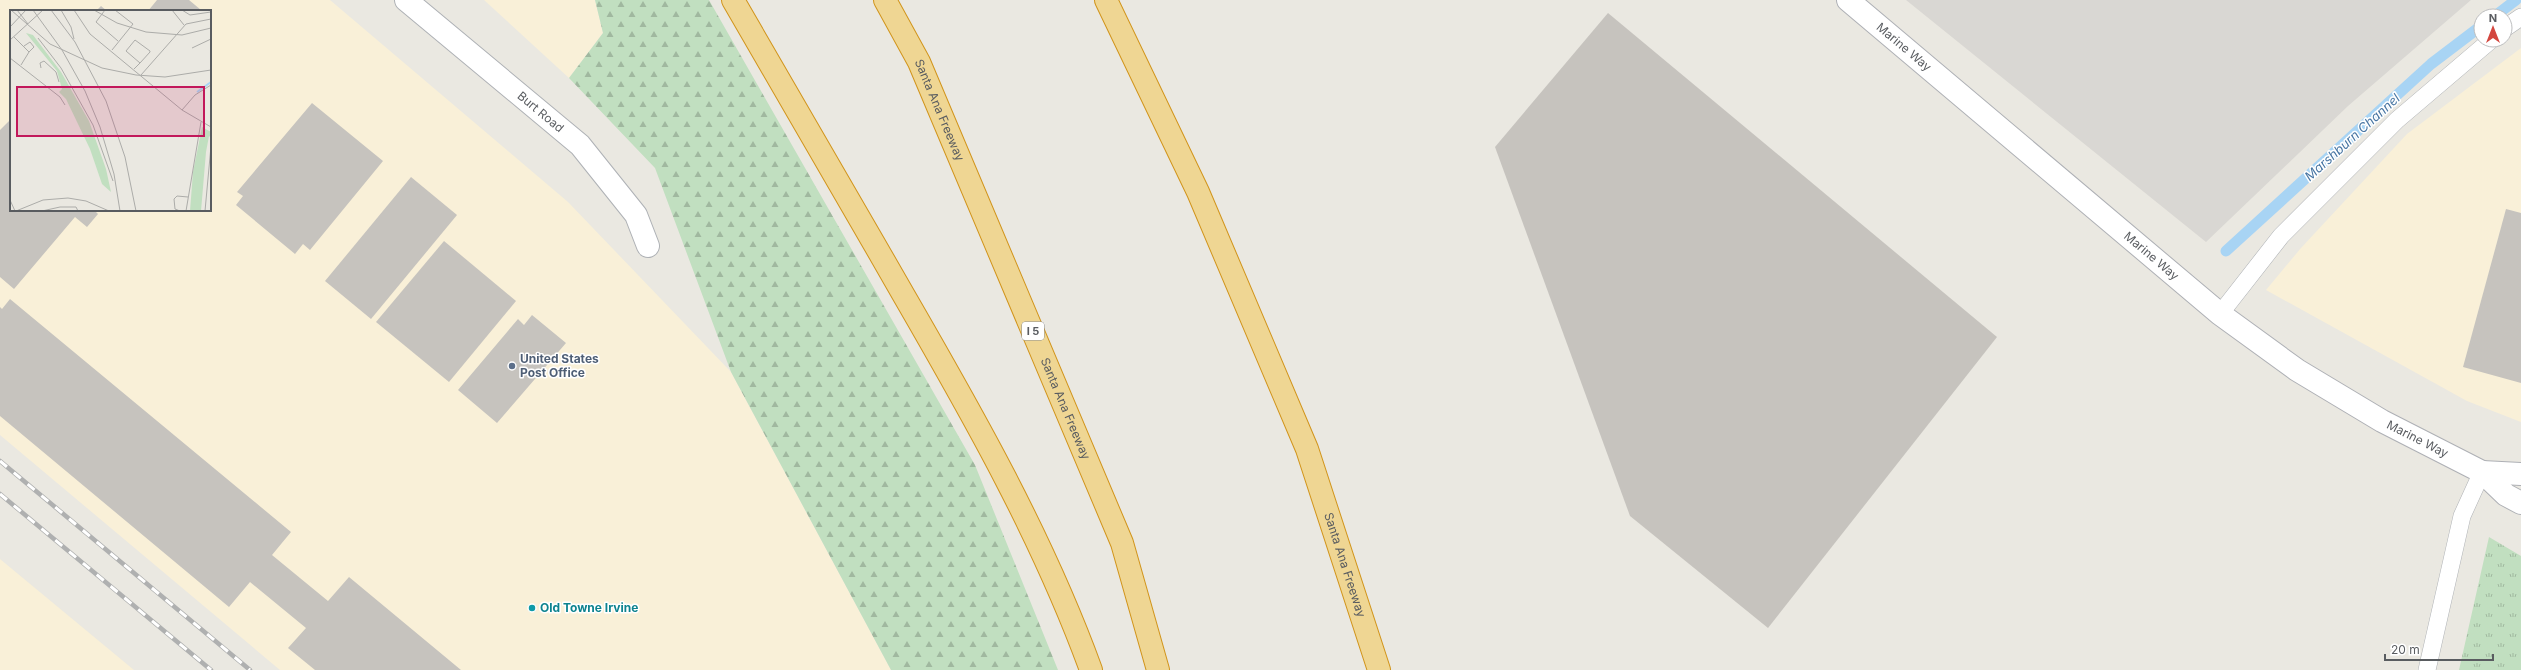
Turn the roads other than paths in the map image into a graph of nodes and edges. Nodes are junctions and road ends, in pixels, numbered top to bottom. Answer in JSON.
{"nodes":[{"id":1,"x":406,"y":0,"type":"edge"},
{"id":2,"x":734,"y":0,"type":"edge"},
{"id":3,"x":885,"y":0,"type":"edge"},
{"id":4,"x":1106,"y":0,"type":"edge"},
{"id":5,"x":1848,"y":0,"type":"edge"},
{"id":6,"x":2482,"y":48,"type":"edge"},
{"id":7,"x":648,"y":246,"type":"dead end"},
{"id":8,"x":2220,"y":314,"type":"junction"},
{"id":9,"x":2482,"y":472,"type":"junction"},
{"id":10,"x":2521,"y":474,"type":"edge"},
{"id":11,"x":2521,"y":503,"type":"edge"},
{"id":12,"x":1091,"y":670,"type":"edge"},
{"id":13,"x":1158,"y":670,"type":"edge"},
{"id":14,"x":1379,"y":670,"type":"edge"},
{"id":15,"x":2427,"y":670,"type":"edge"}],
"edges":[{"from":1,"to":7,"type":"main road","name":"Burt Road"},
{"from":2,"to":12,"type":"highway"},
{"from":3,"to":13,"type":"highway","name":"Santa Ana Freeway","number":"I 5"},
{"from":4,"to":14,"type":"highway","name":"Santa Ana Freeway"},
{"from":5,"to":8,"type":"main road","name":"Marine Way"},
{"from":6,"to":8,"type":"lane"},
{"from":8,"to":9,"type":"main road","name":"Marine Way"},
{"from":9,"to":10,"type":"main road","name":"Marine Way"},
{"from":9,"to":11,"type":"main road","name":"Marine Way"},
{"from":9,"to":15,"type":"lane"}]}
